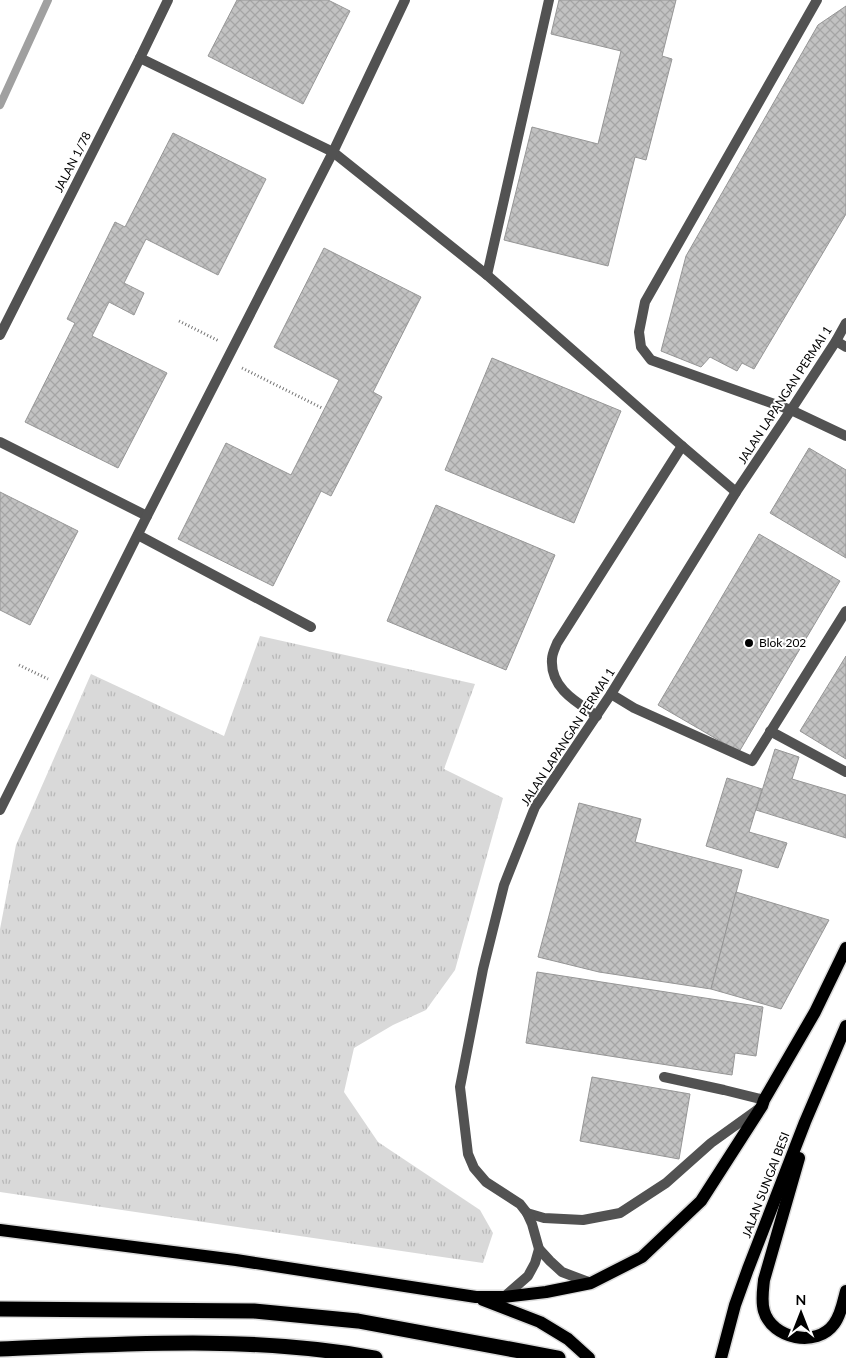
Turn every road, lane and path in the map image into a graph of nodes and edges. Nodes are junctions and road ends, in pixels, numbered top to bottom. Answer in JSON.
{"nodes":[{"id":1,"x":168,"y":0,"type":"edge"},
{"id":2,"x":405,"y":0,"type":"edge"},
{"id":3,"x":549,"y":0,"type":"edge"},
{"id":4,"x":817,"y":0,"type":"edge"},
{"id":5,"x":140,"y":58,"type":"junction"},
{"id":6,"x":332,"y":152,"type":"junction"},
{"id":7,"x":487,"y":275,"type":"junction"},
{"id":8,"x":179,"y":321,"type":"dead end"},
{"id":9,"x":846,"y":322,"type":"edge"},
{"id":10,"x":0,"y":335,"type":"edge"},
{"id":11,"x":836,"y":341,"type":"junction"},
{"id":12,"x":233,"y":347,"type":"junction"},
{"id":13,"x":846,"y":347,"type":"edge"},
{"id":14,"x":227,"y":361,"type":"junction"},
{"id":15,"x":322,"y":408,"type":"dead end"},
{"id":16,"x":791,"y":410,"type":"junction"},
{"id":17,"x":846,"y":436,"type":"edge"},
{"id":18,"x":0,"y":442,"type":"edge"},
{"id":19,"x":682,"y":446,"type":"junction"},
{"id":20,"x":736,"y":492,"type":"junction"},
{"id":21,"x":147,"y":516,"type":"junction"},
{"id":22,"x":138,"y":534,"type":"junction"},
{"id":23,"x":846,"y":611,"type":"edge"},
{"id":24,"x":311,"y":627,"type":"dead end"},
{"id":25,"x":19,"y":665,"type":"dead end"},
{"id":26,"x":62,"y":686,"type":"junction"},
{"id":27,"x":611,"y":694,"type":"junction"},
{"id":28,"x":596,"y":716,"type":"junction"},
{"id":29,"x":770,"y":731,"type":"junction"},
{"id":30,"x":846,"y":772,"type":"edge"},
{"id":31,"x":0,"y":810,"type":"edge"},
{"id":32,"x":846,"y":948,"type":"edge"},
{"id":33,"x":846,"y":1026,"type":"edge"},
{"id":34,"x":664,"y":1077,"type":"dead end"},
{"id":35,"x":820,"y":1086,"type":"junction"},
{"id":36,"x":763,"y":1103,"type":"junction"},
{"id":37,"x":527,"y":1213,"type":"junction"},
{"id":38,"x":0,"y":1230,"type":"edge"},
{"id":39,"x":539,"y":1249,"type":"junction"},
{"id":40,"x":591,"y":1283,"type":"junction"},
{"id":41,"x":846,"y":1291,"type":"edge"},
{"id":42,"x":476,"y":1297,"type":"junction"},
{"id":43,"x":504,"y":1297,"type":"junction"},
{"id":44,"x":0,"y":1308,"type":"edge"},
{"id":45,"x":0,"y":1349,"type":"edge"},
{"id":46,"x":375,"y":1358,"type":"edge"},
{"id":47,"x":558,"y":1358,"type":"edge"},
{"id":48,"x":589,"y":1358,"type":"edge"},
{"id":49,"x":721,"y":1358,"type":"edge"}],
"edges":[{"from":1,"to":5,"type":"street","name":"JALAN 1/78"},
{"from":2,"to":6,"type":"street"},
{"from":3,"to":7,"type":"street"},
{"from":4,"to":16,"type":"street"},
{"from":5,"to":6,"type":"street"},
{"from":5,"to":10,"type":"street","name":"JALAN 1/78"},
{"from":6,"to":7,"type":"street"},
{"from":6,"to":12,"type":"street"},
{"from":7,"to":19,"type":"street"},
{"from":8,"to":12,"type":"path"},
{"from":9,"to":11,"type":"street","name":"JALAN LAPANGAN PERMAI 1"},
{"from":11,"to":13,"type":"street"},
{"from":11,"to":16,"type":"street","name":"JALAN LAPANGAN PERMAI 1"},
{"from":12,"to":14,"type":"street"},
{"from":14,"to":15,"type":"path"},
{"from":14,"to":21,"type":"street"},
{"from":16,"to":17,"type":"street"},
{"from":16,"to":20,"type":"street","name":"JALAN LAPANGAN PERMAI 1"},
{"from":18,"to":21,"type":"street"},
{"from":19,"to":20,"type":"street"},
{"from":19,"to":28,"type":"street"},
{"from":20,"to":27,"type":"street","name":"JALAN LAPANGAN PERMAI 1"},
{"from":21,"to":22,"type":"street"},
{"from":22,"to":24,"type":"street"},
{"from":22,"to":26,"type":"street"},
{"from":23,"to":29,"type":"street"},
{"from":25,"to":26,"type":"path"},
{"from":26,"to":31,"type":"street"},
{"from":27,"to":28,"type":"street","name":"JALAN LAPANGAN PERMAI 1"},
{"from":27,"to":29,"type":"street"},
{"from":28,"to":37,"type":"street","name":"JALAN LAPANGAN PERMAI 1"},
{"from":29,"to":30,"type":"street"},
{"from":32,"to":36,"type":"main road"},
{"from":33,"to":35,"type":"main road","name":"JALAN SUNGAI BESI"},
{"from":34,"to":36,"type":"street"},
{"from":35,"to":41,"type":"main road"},
{"from":35,"to":49,"type":"main road","name":"JALAN SUNGAI BESI"},
{"from":36,"to":37,"type":"street"},
{"from":36,"to":40,"type":"main road"},
{"from":37,"to":39,"type":"street","name":"JALAN LAPANGAN PERMAI 1"},
{"from":38,"to":42,"type":"main road"},
{"from":39,"to":40,"type":"street"},
{"from":39,"to":43,"type":"street"},
{"from":40,"to":43,"type":"main road"},
{"from":42,"to":43,"type":"main road"},
{"from":42,"to":48,"type":"main road"},
{"from":44,"to":47,"type":"highway"},
{"from":45,"to":46,"type":"highway"}]}
